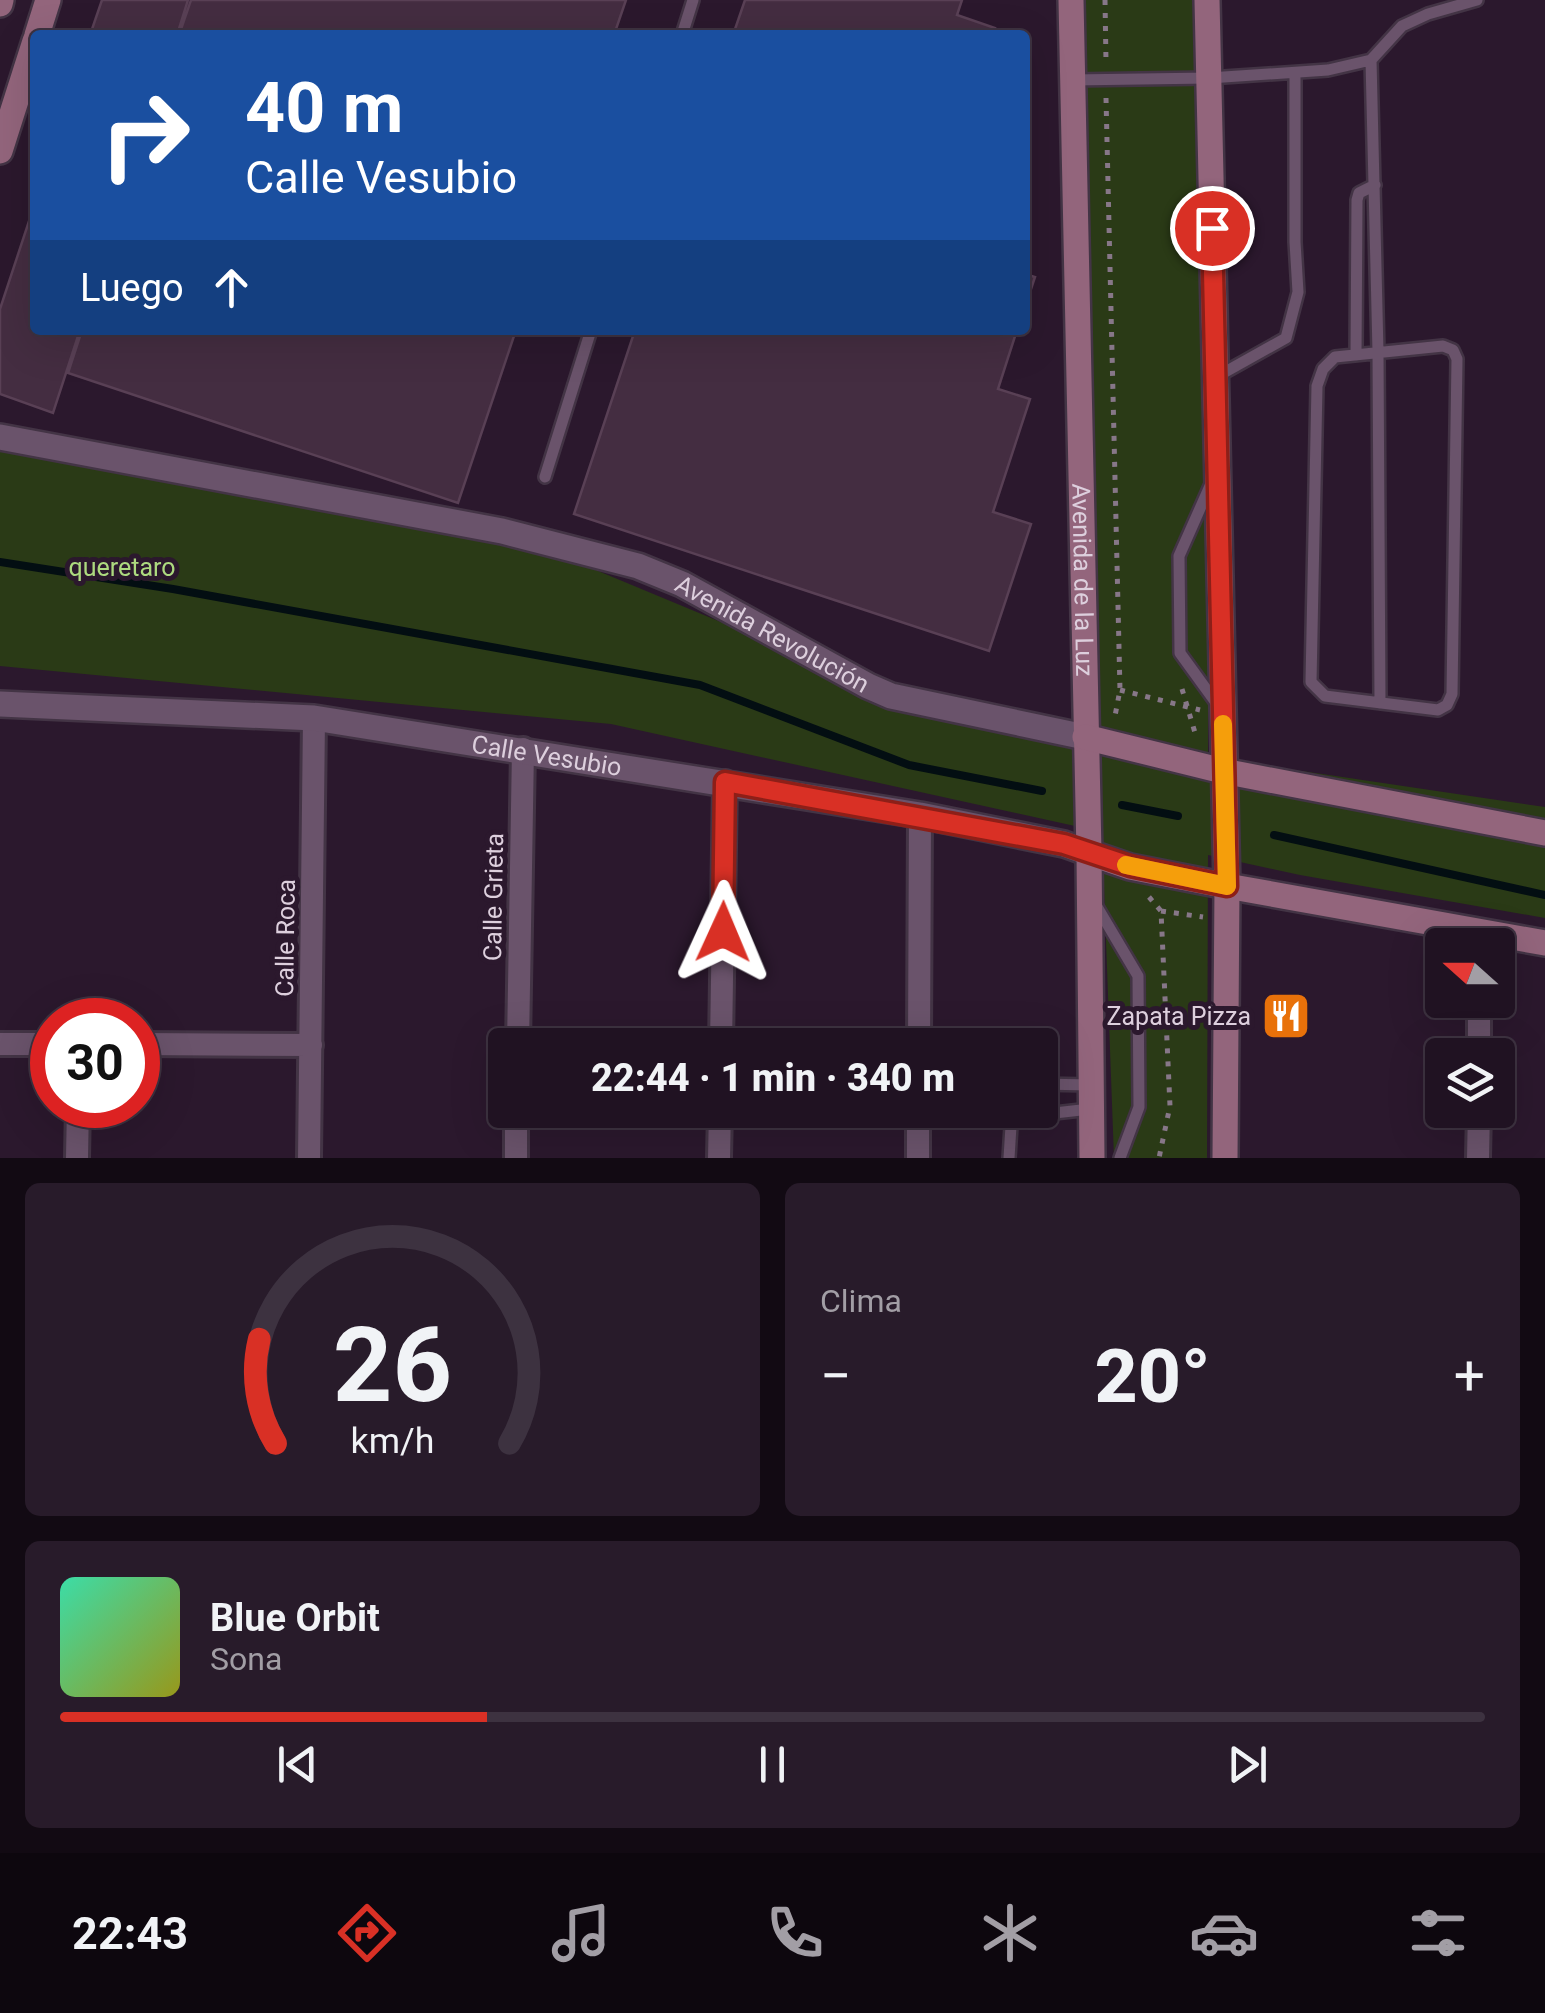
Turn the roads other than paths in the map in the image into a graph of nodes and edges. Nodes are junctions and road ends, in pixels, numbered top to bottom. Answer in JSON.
{"nodes":[{"id":1,"x":48,"y":0,"type":"edge"},
{"id":2,"x":693,"y":0,"type":"edge"},
{"id":3,"x":1071,"y":0,"type":"edge"},
{"id":4,"x":1207,"y":0,"type":"edge"},
{"id":5,"x":1478,"y":0,"type":"edge"},
{"id":6,"x":39,"y":30,"type":"edge"},
{"id":7,"x":684,"y":30,"type":"edge"},
{"id":8,"x":30,"y":57,"type":"edge"},
{"id":9,"x":1371,"y":60,"type":"junction"},
{"id":10,"x":1295,"y":73,"type":"junction"},
{"id":11,"x":1208,"y":78,"type":"junction"},
{"id":12,"x":1072,"y":80,"type":"junction"},
{"id":13,"x":0,"y":151,"type":"edge"},
{"id":14,"x":1374,"y":186,"type":"junction"},
{"id":15,"x":589,"y":335,"type":"edge"},
{"id":16,"x":1378,"y":352,"type":"junction"},
{"id":17,"x":1356,"y":355,"type":"junction"},
{"id":18,"x":1214,"y":378,"type":"junction"},
{"id":19,"x":0,"y":437,"type":"edge"},
{"id":20,"x":1216,"y":472,"type":"junction"},
{"id":21,"x":545,"y":477,"type":"dead end"},
{"id":22,"x":1380,"y":703,"type":"junction"},
{"id":23,"x":0,"y":704,"type":"edge"},
{"id":24,"x":1222,"y":711,"type":"junction"},
{"id":25,"x":314,"y":718,"type":"junction"},
{"id":26,"x":1098,"y":740,"type":"junction"},
{"id":27,"x":523,"y":749,"type":"junction"},
{"id":28,"x":1223,"y":771,"type":"junction"},
{"id":29,"x":725,"y":782,"type":"junction"},
{"id":30,"x":920,"y":815,"type":"junction"},
{"id":31,"x":1545,"y":833,"type":"edge"},
{"id":32,"x":1088,"y":853,"type":"junction"},
{"id":33,"x":1227,"y":886,"type":"junction"},
{"id":34,"x":1089,"y":893,"type":"junction"},
{"id":35,"x":1431,"y":928,"type":"edge"},
{"id":36,"x":1515,"y":941,"type":"edge"},
{"id":37,"x":1545,"y":943,"type":"edge"},
{"id":38,"x":518,"y":1028,"type":"edge"},
{"id":39,"x":721,"y":1028,"type":"edge"},
{"id":40,"x":919,"y":1028,"type":"edge"},
{"id":41,"x":0,"y":1044,"type":"edge"},
{"id":42,"x":30,"y":1044,"type":"edge"},
{"id":43,"x":160,"y":1044,"type":"edge"},
{"id":44,"x":311,"y":1045,"type":"junction"},
{"id":45,"x":1058,"y":1089,"type":"edge"},
{"id":46,"x":1091,"y":1097,"type":"junction"},
{"id":47,"x":78,"y":1128,"type":"edge"},
{"id":48,"x":516,"y":1128,"type":"edge"},
{"id":49,"x":720,"y":1128,"type":"edge"},
{"id":50,"x":918,"y":1128,"type":"edge"},
{"id":51,"x":1479,"y":1128,"type":"edge"},
{"id":52,"x":77,"y":1158,"type":"edge"},
{"id":53,"x":309,"y":1158,"type":"edge"},
{"id":54,"x":516,"y":1158,"type":"edge"},
{"id":55,"x":720,"y":1158,"type":"edge"},
{"id":56,"x":918,"y":1158,"type":"edge"},
{"id":57,"x":1008,"y":1158,"type":"edge"},
{"id":58,"x":1092,"y":1158,"type":"edge"},
{"id":59,"x":1120,"y":1158,"type":"edge"},
{"id":60,"x":1225,"y":1158,"type":"edge"},
{"id":61,"x":1478,"y":1158,"type":"edge"}],
"edges":[{"from":1,"to":6,"type":"main road"},
{"from":2,"to":7,"type":"lane"},
{"from":3,"to":12,"type":"main road","name":"Avenida de la Luz"},
{"from":4,"to":11,"type":"main road"},
{"from":5,"to":9,"type":"lane"},
{"from":8,"to":13,"type":"main road"},
{"from":9,"to":10,"type":"lane"},
{"from":9,"to":14,"type":"lane"},
{"from":10,"to":11,"type":"lane"},
{"from":10,"to":18,"type":"lane"},
{"from":11,"to":12,"type":"lane"},
{"from":11,"to":18,"type":"main road"},
{"from":12,"to":26,"type":"main road","name":"Avenida de la Luz"},
{"from":14,"to":16,"type":"lane"},
{"from":14,"to":17,"type":"lane"},
{"from":15,"to":21,"type":"lane"},
{"from":16,"to":17,"type":"lane"},
{"from":16,"to":22,"type":"lane"},
{"from":16,"to":22,"type":"lane"},
{"from":17,"to":22,"type":"lane"},
{"from":18,"to":20,"type":"main road"},
{"from":19,"to":26,"type":"street","name":"Avenida Revolución"},
{"from":20,"to":24,"type":"main road"},
{"from":20,"to":24,"type":"lane"},
{"from":23,"to":25,"type":"street","name":"Calle Vesubio"},
{"from":24,"to":28,"type":"main road"},
{"from":25,"to":27,"type":"street","name":"Calle Vesubio"},
{"from":25,"to":44,"type":"street","name":"Calle Roca"},
{"from":26,"to":28,"type":"main road","name":"Avenida Revolución"},
{"from":26,"to":32,"type":"main road","name":"Avenida de la Luz"},
{"from":27,"to":29,"type":"street","name":"Calle Vesubio"},
{"from":27,"to":38,"type":"street","name":"Calle Grieta"},
{"from":28,"to":31,"type":"main road","name":"Avenida Revolución"},
{"from":28,"to":33,"type":"main road"},
{"from":29,"to":30,"type":"street","name":"Calle Vesubio"},
{"from":29,"to":39,"type":"street"},
{"from":30,"to":32,"type":"street","name":"Calle Vesubio"},
{"from":30,"to":40,"type":"street"},
{"from":32,"to":33,"type":"main road"},
{"from":32,"to":34,"type":"main road","name":"Avenida de la Luz"},
{"from":33,"to":35,"type":"main road"},
{"from":33,"to":60,"type":"main road"},
{"from":34,"to":46,"type":"main road","name":"Avenida de la Luz"},
{"from":34,"to":59,"type":"lane"},
{"from":36,"to":37,"type":"main road"},
{"from":41,"to":42,"type":"street"},
{"from":43,"to":44,"type":"street"},
{"from":44,"to":53,"type":"street","name":"Calle Roca"},
{"from":45,"to":46,"type":"lane"},
{"from":46,"to":57,"type":"lane"},
{"from":46,"to":58,"type":"main road","name":"Avenida de la Luz"},
{"from":47,"to":52,"type":"street"},
{"from":48,"to":54,"type":"street"},
{"from":49,"to":55,"type":"street"},
{"from":50,"to":56,"type":"street"},
{"from":51,"to":61,"type":"street"}]}
